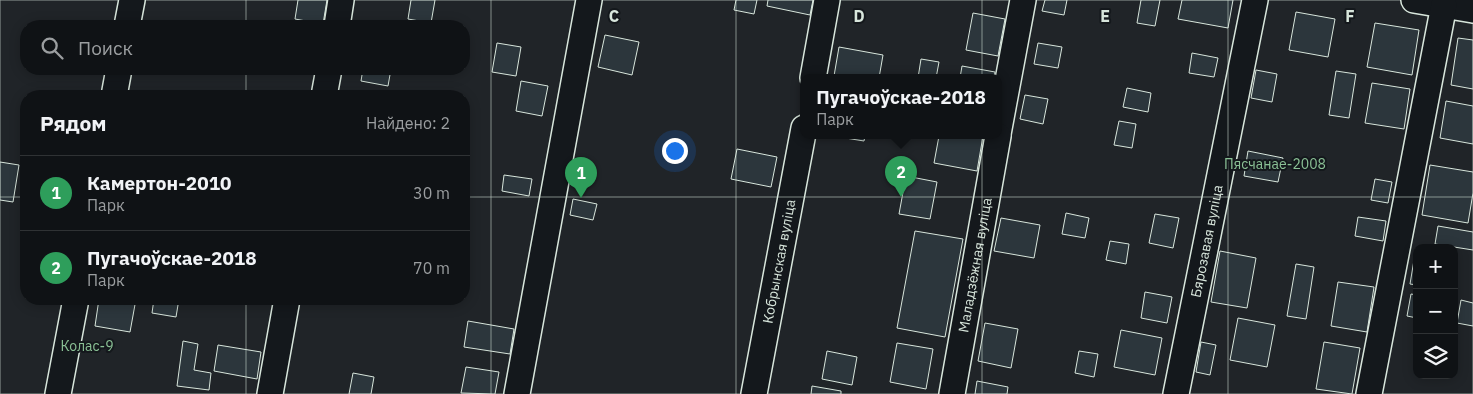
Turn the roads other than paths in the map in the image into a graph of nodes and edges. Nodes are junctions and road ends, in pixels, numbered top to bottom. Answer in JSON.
{"nodes":[{"id":1,"x":132,"y":0,"type":"edge"},
{"id":2,"x":341,"y":0,"type":"edge"},
{"id":3,"x":589,"y":0,"type":"edge"},
{"id":4,"x":827,"y":0,"type":"edge"},
{"id":5,"x":1023,"y":0,"type":"edge"},
{"id":6,"x":1255,"y":0,"type":"edge"},
{"id":7,"x":1414,"y":0,"type":"edge"},
{"id":8,"x":1444,"y":5,"type":"junction"},
{"id":9,"x":1473,"y":10,"type":"edge"},
{"id":10,"x":128,"y":20,"type":"edge"},
{"id":11,"x":338,"y":20,"type":"edge"},
{"id":12,"x":814,"y":74,"type":"edge"},
{"id":13,"x":118,"y":75,"type":"edge"},
{"id":14,"x":328,"y":75,"type":"edge"},
{"id":15,"x":115,"y":90,"type":"edge"},
{"id":16,"x":325,"y":90,"type":"edge"},
{"id":17,"x":1002,"y":113,"type":"edge"},
{"id":18,"x":802,"y":139,"type":"edge"},
{"id":19,"x":997,"y":139,"type":"edge"},
{"id":20,"x":75,"y":305,"type":"edge"},
{"id":21,"x":286,"y":305,"type":"edge"},
{"id":22,"x":58,"y":394,"type":"edge"},
{"id":23,"x":270,"y":394,"type":"edge"},
{"id":24,"x":517,"y":394,"type":"edge"},
{"id":25,"x":754,"y":394,"type":"edge"},
{"id":26,"x":952,"y":394,"type":"edge"},
{"id":27,"x":1176,"y":394,"type":"edge"},
{"id":28,"x":1369,"y":394,"type":"edge"}],
"edges":[{"from":1,"to":10,"type":"lane"},
{"from":2,"to":11,"type":"lane"},
{"from":3,"to":24,"type":"lane"},
{"from":4,"to":12,"type":"lane"},
{"from":5,"to":17,"type":"lane","name":"Маладзёжная вуліца"},
{"from":6,"to":27,"type":"lane","name":"Бярозавая вуліца"},
{"from":7,"to":8,"type":"lane"},
{"from":8,"to":9,"type":"lane"},
{"from":8,"to":28,"type":"lane"},
{"from":13,"to":15,"type":"lane"},
{"from":14,"to":16,"type":"lane"},
{"from":18,"to":25,"type":"lane","name":"Кобрынская вуліца"},
{"from":19,"to":26,"type":"lane","name":"Маладзёжная вуліца"},
{"from":20,"to":22,"type":"lane"},
{"from":21,"to":23,"type":"lane"}]}
